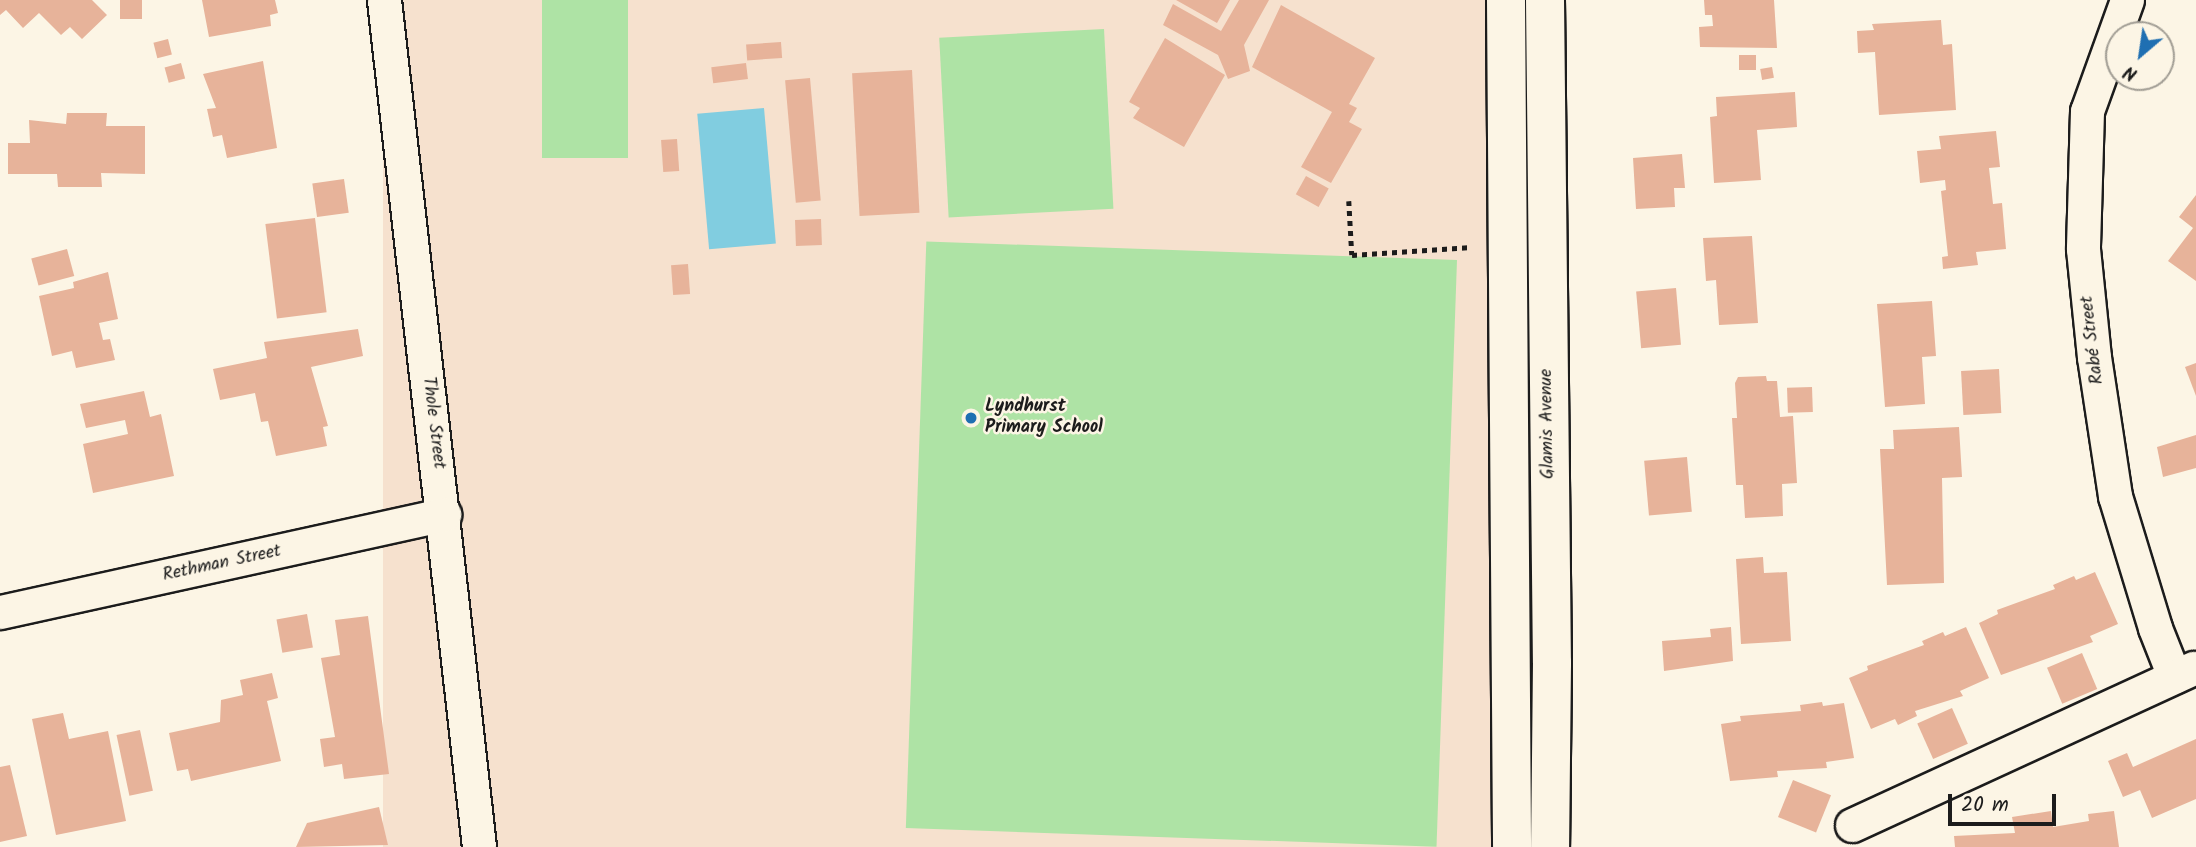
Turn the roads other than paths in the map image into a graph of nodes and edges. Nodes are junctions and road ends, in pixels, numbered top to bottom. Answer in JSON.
{"nodes":[{"id":1,"x":384,"y":0,"type":"edge"},
{"id":2,"x":1506,"y":0,"type":"edge"},
{"id":3,"x":1545,"y":0,"type":"edge"},
{"id":4,"x":2127,"y":0,"type":"edge"},
{"id":5,"x":1528,"y":90,"type":"junction"},
{"id":6,"x":444,"y":514,"type":"junction"},
{"id":7,"x":1,"y":608,"type":"edge"},
{"id":8,"x":2185,"y":671,"type":"edge"},
{"id":9,"x":1852,"y":825,"type":"dead end"},
{"id":10,"x":479,"y":847,"type":"edge"},
{"id":11,"x":1512,"y":847,"type":"edge"},
{"id":12,"x":1549,"y":847,"type":"edge"}],
"edges":[{"from":1,"to":6,"type":"street","name":"Thole Street"},
{"from":2,"to":5,"type":"main road","name":"Glamis Avenue"},
{"from":3,"to":5,"type":"main road","name":"Glamis Avenue"},
{"from":4,"to":8,"type":"street","name":"Rabé Street"},
{"from":5,"to":11,"type":"main road","name":"Glamis Avenue"},
{"from":5,"to":12,"type":"main road","name":"Glamis Avenue"},
{"from":6,"to":7,"type":"street","name":"Rethman Street"},
{"from":6,"to":10,"type":"street","name":"Thole Street"},
{"from":8,"to":9,"type":"street","name":"Rabé Street"}]}
